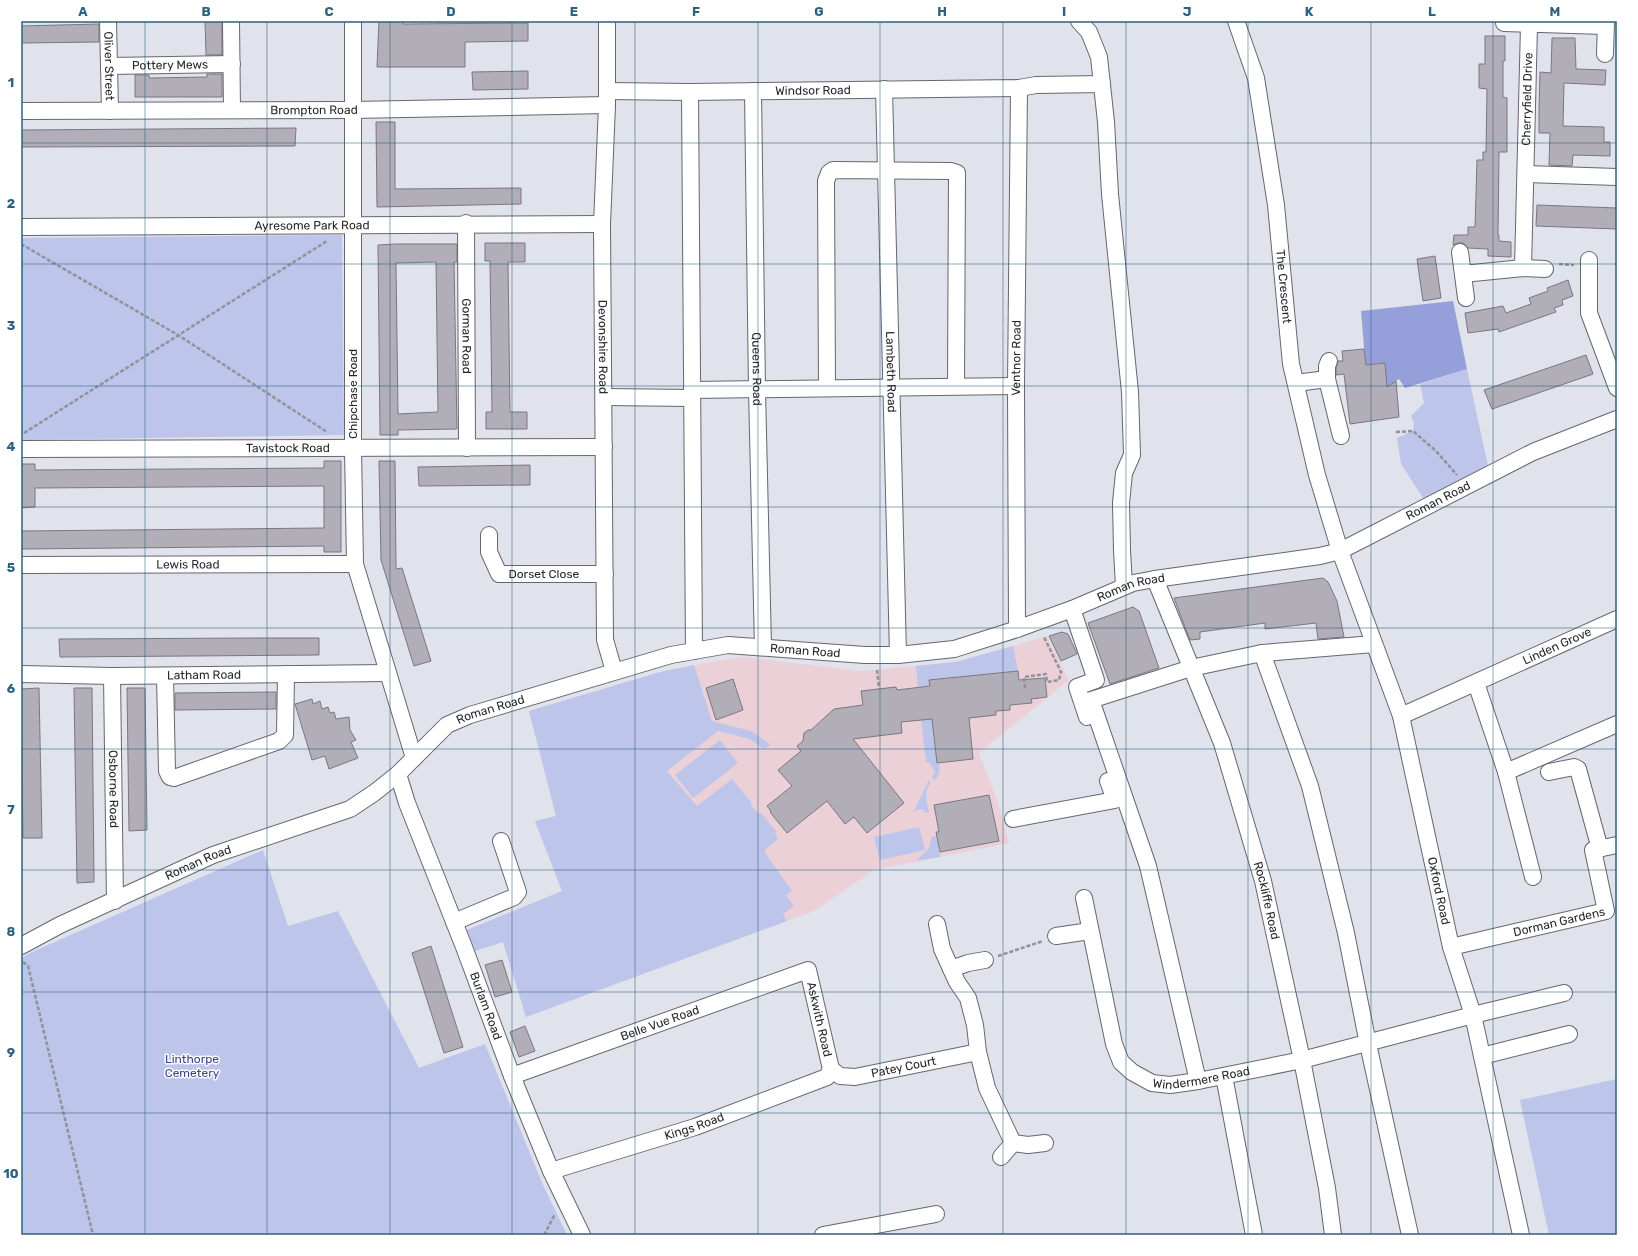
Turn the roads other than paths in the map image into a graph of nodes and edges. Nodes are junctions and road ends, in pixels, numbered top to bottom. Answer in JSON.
{"nodes":[{"id":1,"x":108,"y":21,"type":"edge"},
{"id":2,"x":231,"y":21,"type":"edge"},
{"id":3,"x":353,"y":21,"type":"edge"},
{"id":4,"x":607,"y":21,"type":"edge"},
{"id":5,"x":1079,"y":21,"type":"edge"},
{"id":6,"x":1236,"y":21,"type":"edge"},
{"id":7,"x":1504,"y":23,"type":"dead end"},
{"id":8,"x":1606,"y":24,"type":"edge"},
{"id":9,"x":1529,"y":25,"type":"junction"},
{"id":10,"x":1605,"y":54,"type":"dead end"},
{"id":11,"x":232,"y":64,"type":"junction"},
{"id":12,"x":109,"y":66,"type":"junction"},
{"id":13,"x":1102,"y":84,"type":"junction"},
{"id":14,"x":1019,"y":88,"type":"junction"},
{"id":15,"x":884,"y":89,"type":"junction"},
{"id":16,"x":753,"y":91,"type":"junction"},
{"id":17,"x":690,"y":92,"type":"junction"},
{"id":18,"x":607,"y":98,"type":"junction"},
{"id":19,"x":232,"y":110,"type":"junction"},
{"id":20,"x":353,"y":110,"type":"junction"},
{"id":21,"x":21,"y":111,"type":"edge"},
{"id":22,"x":110,"y":111,"type":"junction"},
{"id":23,"x":886,"y":170,"type":"junction"},
{"id":24,"x":1526,"y":174,"type":"junction"},
{"id":25,"x":1617,"y":177,"type":"edge"},
{"id":26,"x":466,"y":223,"type":"junction"},
{"id":27,"x":602,"y":224,"type":"junction"},
{"id":28,"x":353,"y":225,"type":"junction"},
{"id":29,"x":21,"y":228,"type":"edge"},
{"id":30,"x":1460,"y":252,"type":"dead end"},
{"id":31,"x":1589,"y":263,"type":"road end"},
{"id":32,"x":1523,"y":268,"type":"junction"},
{"id":33,"x":1545,"y":269,"type":"road end"},
{"id":34,"x":1463,"y":274,"type":"junction"},
{"id":35,"x":1466,"y":298,"type":"dead end"},
{"id":36,"x":1329,"y":361,"type":"dead end"},
{"id":37,"x":1327,"y":378,"type":"junction"},
{"id":38,"x":1296,"y":383,"type":"junction"},
{"id":39,"x":956,"y":386,"type":"junction"},
{"id":40,"x":1016,"y":386,"type":"junction"},
{"id":41,"x":891,"y":387,"type":"junction"},
{"id":42,"x":827,"y":388,"type":"junction"},
{"id":43,"x":1617,"y":388,"type":"edge"},
{"id":44,"x":757,"y":390,"type":"junction"},
{"id":45,"x":692,"y":394,"type":"junction"},
{"id":46,"x":604,"y":397,"type":"junction"},
{"id":47,"x":1617,"y":419,"type":"edge"},
{"id":48,"x":1342,"y":436,"type":"dead end"},
{"id":49,"x":604,"y":447,"type":"junction"},
{"id":50,"x":467,"y":448,"type":"junction"},
{"id":51,"x":21,"y":449,"type":"edge"},
{"id":52,"x":353,"y":449,"type":"junction"},
{"id":53,"x":489,"y":535,"type":"dead end"},
{"id":54,"x":1340,"y":552,"type":"junction"},
{"id":55,"x":355,"y":564,"type":"junction"},
{"id":56,"x":21,"y":565,"type":"edge"},
{"id":57,"x":605,"y":574,"type":"junction"},
{"id":58,"x":1155,"y":579,"type":"junction"},
{"id":59,"x":1124,"y":586,"type":"junction"},
{"id":60,"x":1072,"y":609,"type":"junction"},
{"id":61,"x":1617,"y":619,"type":"edge"},
{"id":62,"x":1017,"y":629,"type":"junction"},
{"id":63,"x":1374,"y":644,"type":"junction"},
{"id":64,"x":763,"y":647,"type":"junction"},
{"id":65,"x":694,"y":651,"type":"junction"},
{"id":66,"x":1262,"y":653,"type":"junction"},
{"id":67,"x":898,"y":655,"type":"junction"},
{"id":68,"x":1191,"y":668,"type":"junction"},
{"id":69,"x":614,"y":671,"type":"junction"},
{"id":70,"x":388,"y":673,"type":"junction"},
{"id":71,"x":21,"y":674,"type":"edge"},
{"id":72,"x":286,"y":674,"type":"junction"},
{"id":73,"x":112,"y":676,"type":"junction"},
{"id":74,"x":165,"y":676,"type":"junction"},
{"id":75,"x":1476,"y":683,"type":"junction"},
{"id":76,"x":1401,"y":716,"type":"junction"},
{"id":77,"x":1617,"y":724,"type":"edge"},
{"id":78,"x":414,"y":758,"type":"junction"},
{"id":79,"x":1506,"y":772,"type":"junction"},
{"id":80,"x":1549,"y":772,"type":"dead end"},
{"id":81,"x":398,"y":774,"type":"junction"},
{"id":82,"x":1013,"y":819,"type":"dead end"},
{"id":83,"x":501,"y":841,"type":"dead end"},
{"id":84,"x":1617,"y":845,"type":"edge"},
{"id":85,"x":1600,"y":849,"type":"junction"},
{"id":86,"x":1533,"y":877,"type":"dead end"},
{"id":87,"x":1084,"y":898,"type":"dead end"},
{"id":88,"x":115,"y":901,"type":"junction"},
{"id":89,"x":454,"y":922,"type":"junction"},
{"id":90,"x":937,"y":924,"type":"dead end"},
{"id":91,"x":1090,"y":931,"type":"junction"},
{"id":92,"x":1056,"y":936,"type":"road end"},
{"id":93,"x":21,"y":946,"type":"edge"},
{"id":94,"x":1451,"y":947,"type":"junction"},
{"id":95,"x":986,"y":960,"type":"road end"},
{"id":96,"x":951,"y":969,"type":"junction"},
{"id":97,"x":808,"y":970,"type":"joint"},
{"id":98,"x":1564,"y":993,"type":"dead end"},
{"id":99,"x":1473,"y":1015,"type":"junction"},
{"id":100,"x":1569,"y":1034,"type":"dead end"},
{"id":101,"x":1368,"y":1044,"type":"junction"},
{"id":102,"x":978,"y":1052,"type":"junction"},
{"id":103,"x":1482,"y":1056,"type":"junction"},
{"id":104,"x":1302,"y":1060,"type":"junction"},
{"id":105,"x":830,"y":1069,"type":"junction"},
{"id":106,"x":512,"y":1076,"type":"junction"},
{"id":107,"x":1224,"y":1076,"type":"junction"},
{"id":108,"x":1198,"y":1081,"type":"junction"},
{"id":109,"x":1013,"y":1143,"type":"junction"},
{"id":110,"x":1045,"y":1143,"type":"dead end"},
{"id":111,"x":1001,"y":1157,"type":"dead end"},
{"id":112,"x":551,"y":1171,"type":"junction"},
{"id":113,"x":936,"y":1214,"type":"dead end"},
{"id":114,"x":582,"y":1235,"type":"edge"},
{"id":115,"x":823,"y":1235,"type":"edge"},
{"id":116,"x":1254,"y":1235,"type":"edge"},
{"id":117,"x":1333,"y":1235,"type":"edge"},
{"id":118,"x":1410,"y":1235,"type":"edge"},
{"id":119,"x":1521,"y":1235,"type":"edge"}],
"edges":[{"from":1,"to":12,"type":"street","name":"Oliver Street"},
{"from":2,"to":11,"type":"street"},
{"from":3,"to":20,"type":"street","name":"Chipchase Road"},
{"from":4,"to":18,"type":"street","name":"Devonshire Road"},
{"from":5,"to":13,"type":"street"},
{"from":6,"to":38,"type":"street","name":"The Crescent"},
{"from":7,"to":9,"type":"street"},
{"from":8,"to":9,"type":"street"},
{"from":8,"to":10,"type":"street"},
{"from":9,"to":24,"type":"street","name":"Cherryfield Drive"},
{"from":11,"to":12,"type":"street","name":"Pottery Mews"},
{"from":11,"to":19,"type":"street"},
{"from":12,"to":22,"type":"street","name":"Oliver Street"},
{"from":13,"to":14,"type":"street","name":"Windsor Road"},
{"from":13,"to":59,"type":"street"},
{"from":14,"to":15,"type":"street","name":"Windsor Road"},
{"from":14,"to":40,"type":"street","name":"Ventnor Road"},
{"from":15,"to":16,"type":"street","name":"Windsor Road"},
{"from":15,"to":23,"type":"street","name":"Lambeth Road"},
{"from":16,"to":17,"type":"street","name":"Windsor Road"},
{"from":16,"to":44,"type":"street","name":"Queens Road"},
{"from":17,"to":18,"type":"street","name":"Windsor Road"},
{"from":17,"to":45,"type":"street"},
{"from":18,"to":20,"type":"street","name":"Brompton Road"},
{"from":18,"to":27,"type":"street","name":"Devonshire Road"},
{"from":19,"to":20,"type":"street","name":"Brompton Road"},
{"from":19,"to":22,"type":"street","name":"Brompton Road"},
{"from":20,"to":28,"type":"street","name":"Chipchase Road"},
{"from":21,"to":22,"type":"street","name":"Brompton Road"},
{"from":23,"to":39,"type":"street"},
{"from":23,"to":41,"type":"street","name":"Lambeth Road"},
{"from":23,"to":42,"type":"street"},
{"from":24,"to":25,"type":"street"},
{"from":24,"to":32,"type":"street","name":"Cherryfield Drive"},
{"from":26,"to":27,"type":"street","name":"Ayresome Park Road"},
{"from":26,"to":28,"type":"street","name":"Ayresome Park Road"},
{"from":26,"to":50,"type":"street","name":"Gorman Road"},
{"from":27,"to":46,"type":"street","name":"Devonshire Road"},
{"from":28,"to":29,"type":"street","name":"Ayresome Park Road"},
{"from":28,"to":52,"type":"street","name":"Chipchase Road"},
{"from":30,"to":34,"type":"street"},
{"from":31,"to":43,"type":"street"},
{"from":32,"to":33,"type":"street"},
{"from":32,"to":34,"type":"street"},
{"from":34,"to":35,"type":"street"},
{"from":36,"to":37,"type":"street"},
{"from":37,"to":38,"type":"street"},
{"from":37,"to":48,"type":"street"},
{"from":38,"to":54,"type":"street","name":"The Crescent"},
{"from":39,"to":40,"type":"street"},
{"from":39,"to":41,"type":"street"},
{"from":40,"to":62,"type":"street","name":"Ventnor Road"},
{"from":41,"to":42,"type":"street"},
{"from":41,"to":67,"type":"street","name":"Lambeth Road"},
{"from":42,"to":44,"type":"street"},
{"from":44,"to":45,"type":"street"},
{"from":44,"to":64,"type":"street","name":"Queens Road"},
{"from":45,"to":46,"type":"street"},
{"from":45,"to":65,"type":"street"},
{"from":46,"to":49,"type":"street","name":"Devonshire Road"},
{"from":47,"to":54,"type":"street","name":"Roman Road"},
{"from":49,"to":50,"type":"street","name":"Tavistock Road"},
{"from":49,"to":57,"type":"street","name":"Devonshire Road"},
{"from":50,"to":52,"type":"street","name":"Tavistock Road"},
{"from":51,"to":52,"type":"street","name":"Tavistock Road"},
{"from":52,"to":55,"type":"street","name":"Chipchase Road"},
{"from":53,"to":57,"type":"street","name":"Dorset Close"},
{"from":54,"to":58,"type":"street","name":"Roman Road"},
{"from":54,"to":63,"type":"street","name":"Oxford Road"},
{"from":55,"to":56,"type":"street","name":"Lewis Road"},
{"from":55,"to":70,"type":"street","name":"Chipchase Road"},
{"from":57,"to":69,"type":"street","name":"Devonshire Road"},
{"from":58,"to":59,"type":"street","name":"Roman Road"},
{"from":58,"to":68,"type":"street","name":"Rockliffe Road"},
{"from":59,"to":60,"type":"street","name":"Roman Road"},
{"from":60,"to":62,"type":"street","name":"Roman Road"},
{"from":60,"to":82,"type":"street"},
{"from":61,"to":75,"type":"street","name":"Linden Grove"},
{"from":62,"to":67,"type":"street","name":"Roman Road"},
{"from":63,"to":66,"type":"street"},
{"from":63,"to":76,"type":"street","name":"Oxford Road"},
{"from":64,"to":65,"type":"street","name":"Roman Road"},
{"from":64,"to":67,"type":"street","name":"Roman Road"},
{"from":65,"to":69,"type":"street","name":"Roman Road"},
{"from":66,"to":68,"type":"street"},
{"from":66,"to":101,"type":"street"},
{"from":68,"to":104,"type":"street","name":"Rockliffe Road"},
{"from":68,"to":108,"type":"street"},
{"from":69,"to":78,"type":"street","name":"Roman Road"},
{"from":70,"to":72,"type":"street","name":"Latham Road"},
{"from":70,"to":78,"type":"street","name":"Chipchase Road"},
{"from":71,"to":73,"type":"street","name":"Latham Road"},
{"from":72,"to":74,"type":"street","name":"Latham Road"},
{"from":72,"to":74,"type":"street"},
{"from":73,"to":74,"type":"street","name":"Latham Road"},
{"from":73,"to":88,"type":"street","name":"Osborne Road"},
{"from":75,"to":76,"type":"street","name":"Linden Grove"},
{"from":75,"to":79,"type":"street"},
{"from":76,"to":94,"type":"street","name":"Oxford Road"},
{"from":77,"to":79,"type":"street"},
{"from":78,"to":81,"type":"street","name":"Roman Road"},
{"from":79,"to":86,"type":"street"},
{"from":80,"to":85,"type":"street"},
{"from":81,"to":88,"type":"street","name":"Roman Road"},
{"from":81,"to":89,"type":"street","name":"Burlam Road"},
{"from":83,"to":89,"type":"street"},
{"from":84,"to":85,"type":"street"},
{"from":85,"to":94,"type":"street","name":"Dorman Gardens"},
{"from":87,"to":91,"type":"street","name":"Windermere Road"},
{"from":88,"to":93,"type":"street","name":"Roman Road"},
{"from":89,"to":106,"type":"street","name":"Burlam Road"},
{"from":90,"to":96,"type":"street"},
{"from":91,"to":92,"type":"street"},
{"from":91,"to":108,"type":"street","name":"Windermere Road"},
{"from":94,"to":99,"type":"street","name":"Oxford Road"},
{"from":95,"to":96,"type":"street"},
{"from":96,"to":102,"type":"street"},
{"from":97,"to":105,"type":"street","name":"Askwith Road"},
{"from":97,"to":106,"type":"street","name":"Belle Vue Road"},
{"from":98,"to":99,"type":"street","name":"Windermere Road"},
{"from":99,"to":101,"type":"street","name":"Windermere Road"},
{"from":99,"to":103,"type":"street","name":"Oxford Road"},
{"from":100,"to":103,"type":"street"},
{"from":101,"to":104,"type":"street","name":"Windermere Road"},
{"from":101,"to":118,"type":"street"},
{"from":102,"to":105,"type":"street","name":"Patey Court"},
{"from":102,"to":109,"type":"street"},
{"from":103,"to":119,"type":"street","name":"Oxford Road"},
{"from":104,"to":107,"type":"street","name":"Windermere Road"},
{"from":104,"to":117,"type":"street","name":"Rockliffe Road"},
{"from":105,"to":112,"type":"street","name":"Kings Road"},
{"from":106,"to":112,"type":"street","name":"Burlam Road"},
{"from":107,"to":108,"type":"street","name":"Windermere Road"},
{"from":107,"to":116,"type":"street"},
{"from":109,"to":110,"type":"street"},
{"from":109,"to":111,"type":"street"},
{"from":112,"to":114,"type":"street","name":"Burlam Road"},
{"from":113,"to":115,"type":"street"}]}
